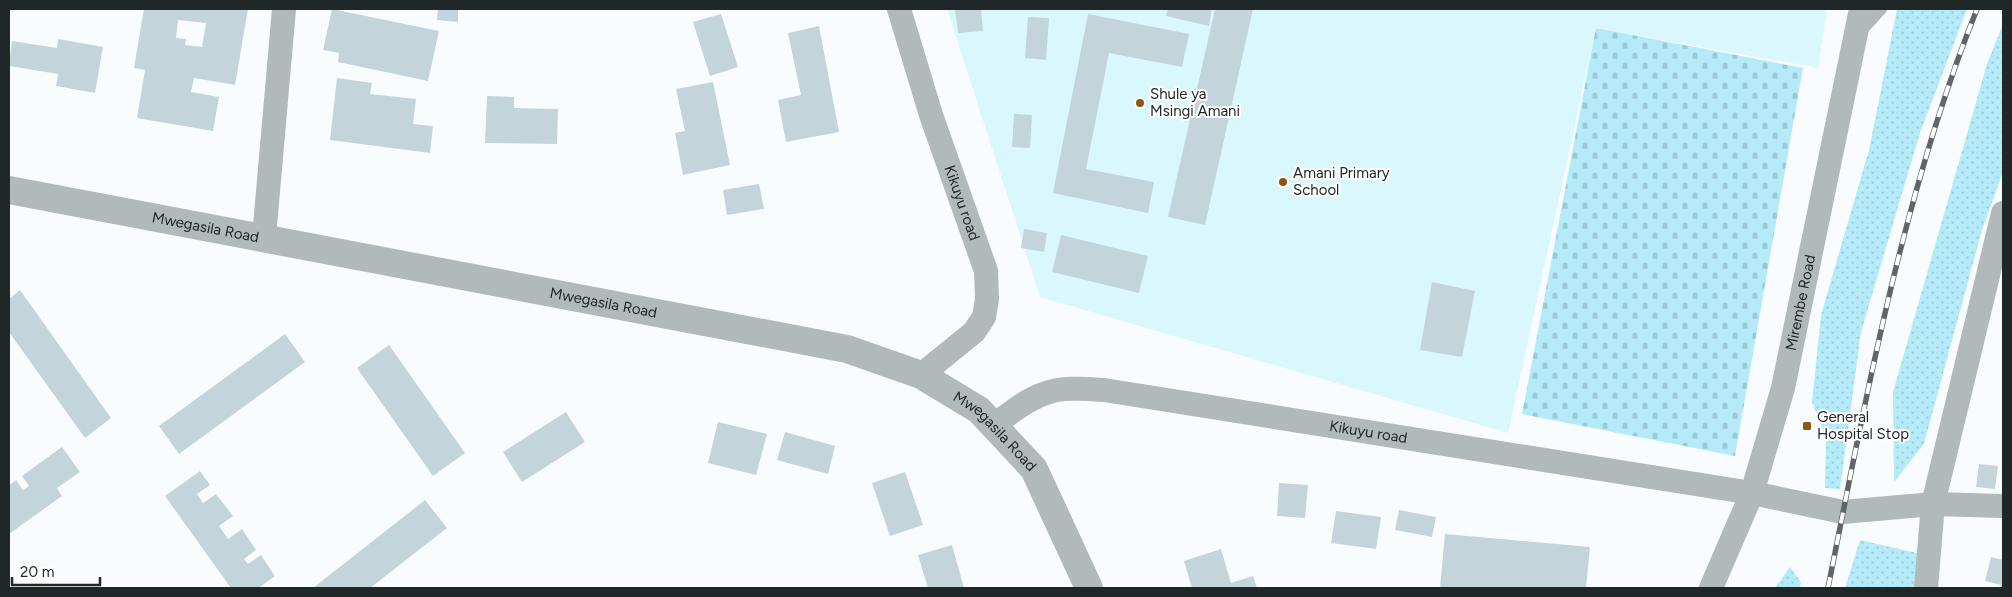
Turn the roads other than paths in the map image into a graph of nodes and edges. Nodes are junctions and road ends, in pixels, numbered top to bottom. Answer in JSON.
{"nodes":[{"id":1,"x":284,"y":9,"type":"edge"},
{"id":2,"x":899,"y":9,"type":"edge"},
{"id":3,"x":1861,"y":9,"type":"edge"},
{"id":4,"x":1881,"y":9,"type":"edge"},
{"id":5,"x":1854,"y":39,"type":"junction"},
{"id":6,"x":9,"y":190,"type":"edge"},
{"id":7,"x":2003,"y":214,"type":"edge"},
{"id":8,"x":264,"y":237,"type":"junction"},
{"id":9,"x":921,"y":375,"type":"junction"},
{"id":10,"x":993,"y":426,"type":"junction"},
{"id":11,"x":1752,"y":493,"type":"junction"},
{"id":12,"x":1933,"y":504,"type":"junction"},
{"id":13,"x":2003,"y":506,"type":"edge"},
{"id":14,"x":1083,"y":586,"type":"edge"},
{"id":15,"x":1711,"y":588,"type":"edge"},
{"id":16,"x":1926,"y":588,"type":"edge"}],
"edges":[{"from":1,"to":8,"type":"street"},
{"from":2,"to":9,"type":"street","name":"Kikuyu road"},
{"from":3,"to":5,"type":"street","name":"Mirembe Road"},
{"from":4,"to":5,"type":"lane"},
{"from":5,"to":11,"type":"street","name":"Mirembe Road"},
{"from":6,"to":8,"type":"street","name":"Mwegasila Road"},
{"from":7,"to":12,"type":"street"},
{"from":8,"to":9,"type":"street","name":"Mwegasila Road"},
{"from":9,"to":10,"type":"street","name":"Mwegasila Road"},
{"from":10,"to":11,"type":"street","name":"Kikuyu road"},
{"from":10,"to":14,"type":"street","name":"Mwegasila Road"},
{"from":11,"to":12,"type":"street","name":"Kikuyu road"},
{"from":11,"to":15,"type":"street","name":"Mirembe Road"},
{"from":12,"to":13,"type":"street","name":"Kikuyu road"},
{"from":12,"to":16,"type":"street"}]}
